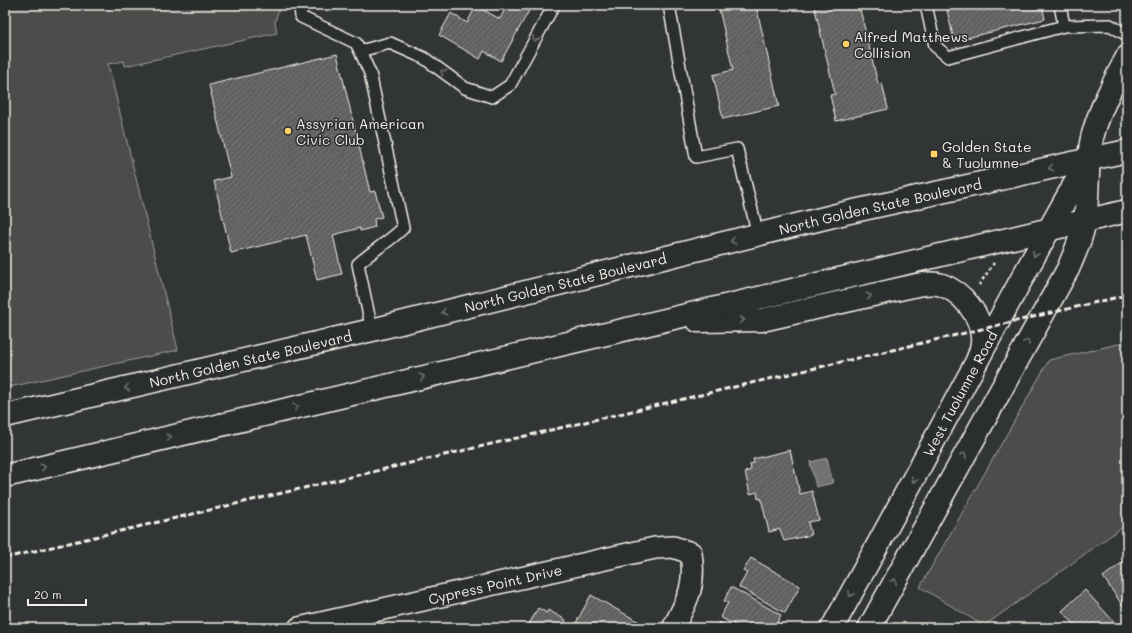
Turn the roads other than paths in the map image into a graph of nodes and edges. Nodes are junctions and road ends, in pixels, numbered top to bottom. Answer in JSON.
{"nodes":[{"id":1,"x":300,"y":5,"type":"edge"},
{"id":2,"x":554,"y":5,"type":"edge"},
{"id":3,"x":669,"y":5,"type":"edge"},
{"id":4,"x":926,"y":5,"type":"edge"},
{"id":5,"x":1060,"y":5,"type":"edge"},
{"id":6,"x":1064,"y":26,"type":"junction"},
{"id":7,"x":1127,"y":35,"type":"edge"},
{"id":8,"x":360,"y":51,"type":"junction"},
{"id":9,"x":1127,"y":57,"type":"edge"},
{"id":10,"x":1127,"y":151,"type":"edge"},
{"id":11,"x":1089,"y":160,"type":"junction"},
{"id":12,"x":1127,"y":211,"type":"edge"},
{"id":13,"x":1085,"y":220,"type":"junction"},
{"id":14,"x":1049,"y":229,"type":"junction"},
{"id":15,"x":758,"y":235,"type":"junction"},
{"id":16,"x":661,"y":321,"type":"junction"},
{"id":17,"x":372,"y":330,"type":"junction"},
{"id":18,"x":977,"y":361,"type":"junction"},
{"id":19,"x":5,"y":416,"type":"edge"},
{"id":20,"x":5,"y":476,"type":"edge"},
{"id":21,"x":299,"y":628,"type":"edge"},
{"id":22,"x":673,"y":628,"type":"edge"},
{"id":23,"x":832,"y":628,"type":"edge"},
{"id":24,"x":869,"y":628,"type":"edge"}],
"edges":[{"from":1,"to":8,"type":"lane"},
{"from":2,"to":8,"type":"lane","one_way":true},
{"from":3,"to":15,"type":"lane"},
{"from":4,"to":6,"type":"lane"},
{"from":5,"to":6,"type":"lane"},
{"from":6,"to":7,"type":"lane"},
{"from":8,"to":17,"type":"lane"},
{"from":9,"to":11,"type":"main road","name":"West Tuolumne Road"},
{"from":10,"to":11,"type":"main road","name":"North Golden State Boulevard"},
{"from":11,"to":13,"type":"main road","name":"West Tuolumne Road"},
{"from":11,"to":14,"type":"main road","name":"West Tuolumne Road"},
{"from":11,"to":15,"type":"main road","name":"North Golden State Boulevard","one_way":true},
{"from":12,"to":13,"type":"main road"},
{"from":13,"to":14,"type":"main road"},
{"from":24,"to":13,"type":"main road","name":"West Tuolumne Road","one_way":true},
{"from":14,"to":16,"type":"main road"},
{"from":14,"to":18,"type":"main road","name":"West Tuolumne Road","one_way":true},
{"from":15,"to":17,"type":"main road","name":"North Golden State Boulevard","one_way":true},
{"from":16,"to":18,"type":"main road","one_way":true},
{"from":20,"to":16,"type":"main road","one_way":true},
{"from":17,"to":19,"type":"main road","name":"North Golden State Boulevard","one_way":true},
{"from":18,"to":23,"type":"main road","name":"West Tuolumne Road","one_way":true},
{"from":21,"to":22,"type":"street","name":"Cypress Point Drive"}]}
